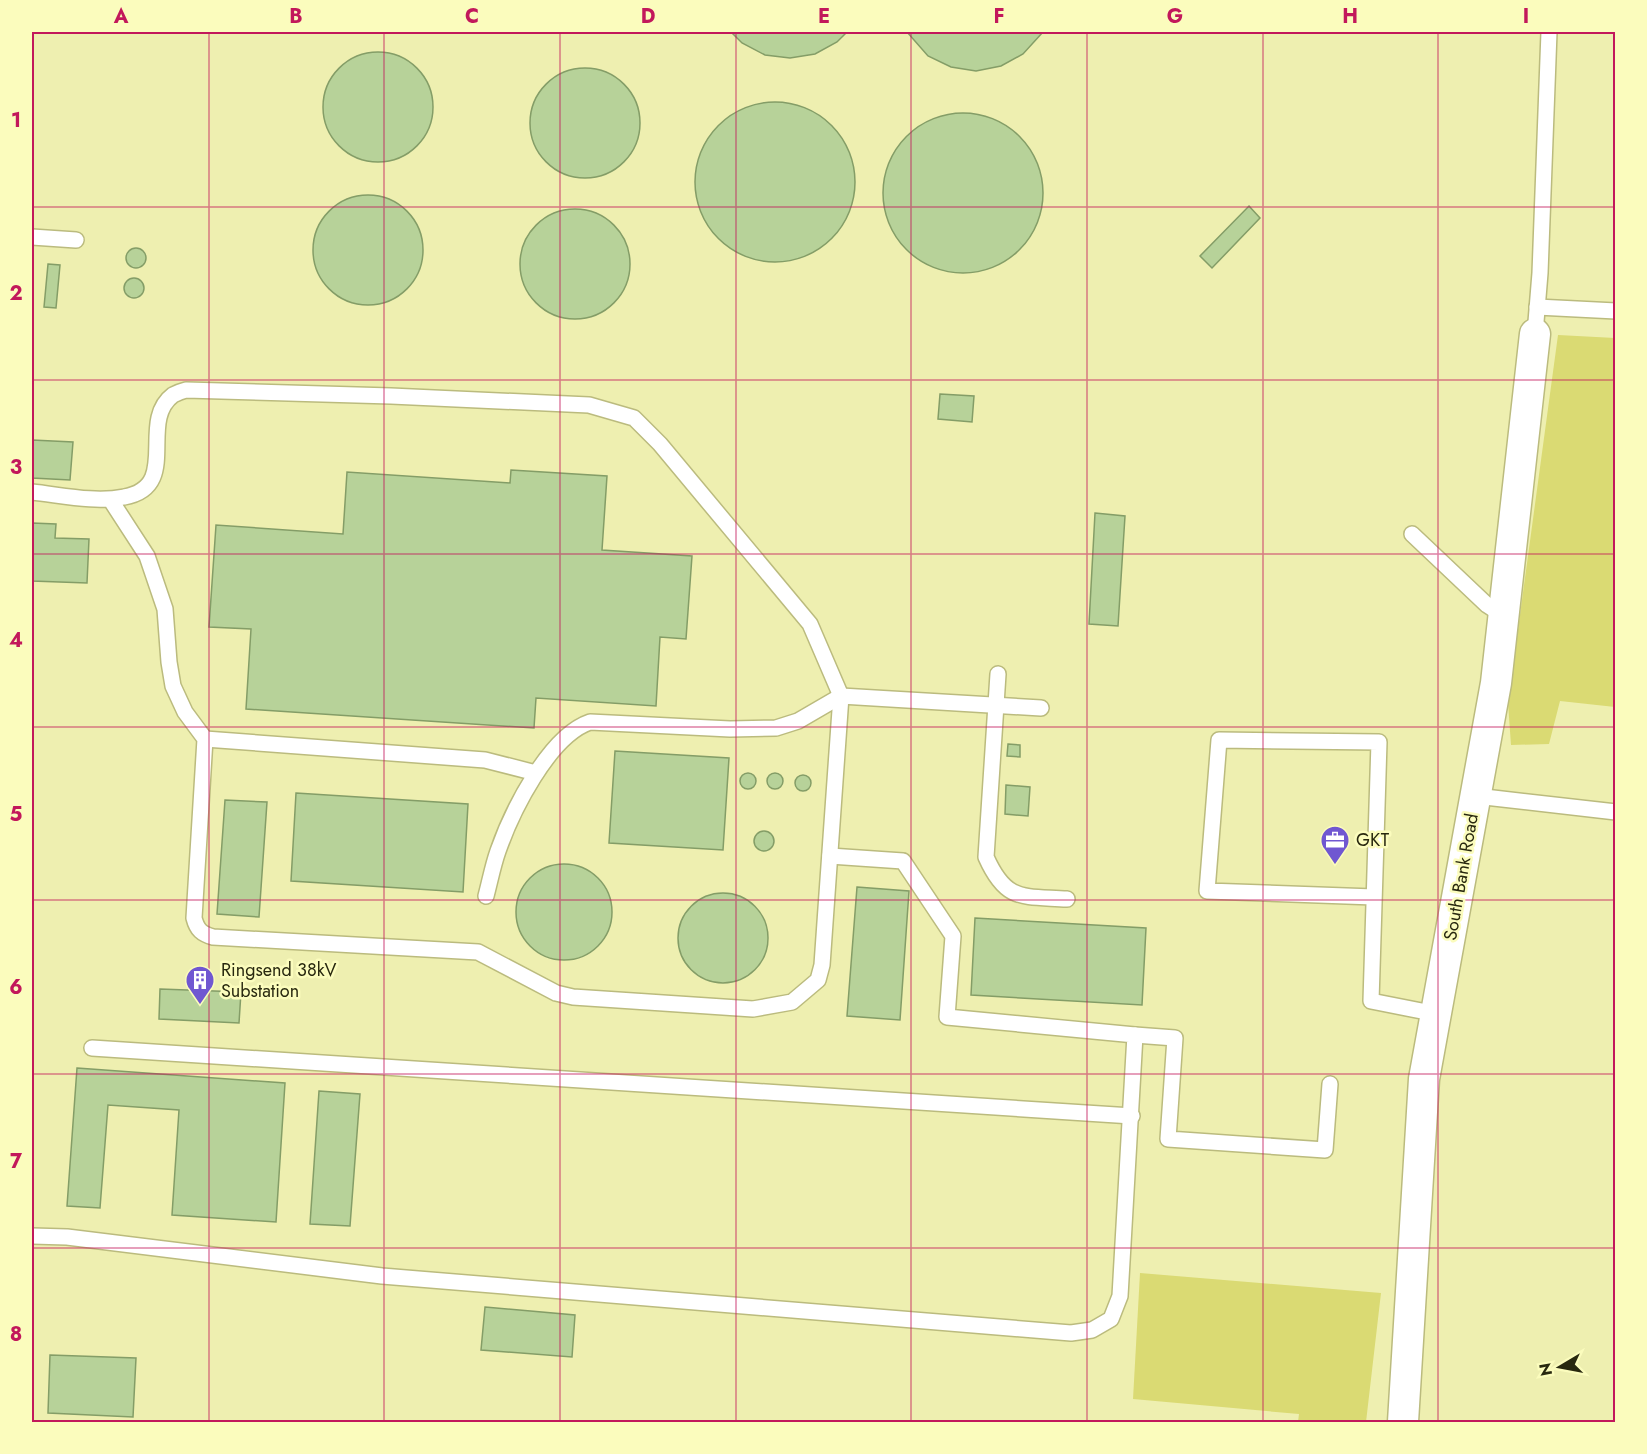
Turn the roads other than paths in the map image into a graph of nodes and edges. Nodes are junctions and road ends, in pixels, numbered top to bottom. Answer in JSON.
{"nodes":[{"id":1,"x":1549,"y":32,"type":"edge"},
{"id":2,"x":32,"y":237,"type":"edge"},
{"id":3,"x":76,"y":240,"type":"dead end"},
{"id":4,"x":1616,"y":311,"type":"edge"},
{"id":5,"x":1536,"y":320,"type":"junction"},
{"id":6,"x":32,"y":492,"type":"edge"},
{"id":7,"x":110,"y":499,"type":"junction"},
{"id":8,"x":1412,"y":534,"type":"dead end"},
{"id":9,"x":1504,"y":616,"type":"junction"},
{"id":10,"x":998,"y":674,"type":"dead end"},
{"id":11,"x":841,"y":696,"type":"junction"},
{"id":12,"x":996,"y":705,"type":"junction"},
{"id":13,"x":1041,"y":708,"type":"dead end"},
{"id":14,"x":205,"y":739,"type":"junction"},
{"id":15,"x":536,"y":773,"type":"junction"},
{"id":16,"x":1476,"y":796,"type":"junction"},
{"id":17,"x":1616,"y":812,"type":"edge"},
{"id":18,"x":830,"y":856,"type":"junction"},
{"id":19,"x":486,"y":896,"type":"dead end"},
{"id":20,"x":1374,"y":897,"type":"junction"},
{"id":21,"x":1067,"y":899,"type":"dead end"},
{"id":22,"x":1437,"y":1014,"type":"junction"},
{"id":23,"x":1135,"y":1035,"type":"junction"},
{"id":24,"x":92,"y":1048,"type":"dead end"},
{"id":25,"x":1330,"y":1084,"type":"dead end"},
{"id":26,"x":1132,"y":1116,"type":"junction"},
{"id":27,"x":32,"y":1236,"type":"edge"},
{"id":28,"x":1403,"y":1422,"type":"edge"}],
"edges":[{"from":1,"to":5,"type":"lane"},
{"from":2,"to":3,"type":"lane"},
{"from":4,"to":5,"type":"lane"},
{"from":5,"to":9,"type":"street","name":"South Bank Road"},
{"from":6,"to":7,"type":"lane"},
{"from":7,"to":11,"type":"lane"},
{"from":7,"to":14,"type":"lane"},
{"from":8,"to":9,"type":"lane"},
{"from":9,"to":16,"type":"street","name":"South Bank Road"},
{"from":10,"to":12,"type":"lane"},
{"from":11,"to":12,"type":"lane"},
{"from":11,"to":15,"type":"lane"},
{"from":11,"to":18,"type":"lane"},
{"from":12,"to":13,"type":"lane"},
{"from":12,"to":21,"type":"lane"},
{"from":14,"to":15,"type":"lane"},
{"from":14,"to":18,"type":"lane"},
{"from":15,"to":19,"type":"lane"},
{"from":16,"to":17,"type":"lane"},
{"from":16,"to":22,"type":"street","name":"South Bank Road"},
{"from":18,"to":23,"type":"lane"},
{"from":20,"to":20,"type":"lane"},
{"from":20,"to":22,"type":"lane"},
{"from":22,"to":28,"type":"street","name":"South Bank Road"},
{"from":23,"to":25,"type":"lane"},
{"from":23,"to":26,"type":"lane"},
{"from":24,"to":26,"type":"lane"},
{"from":26,"to":27,"type":"lane"}]}
